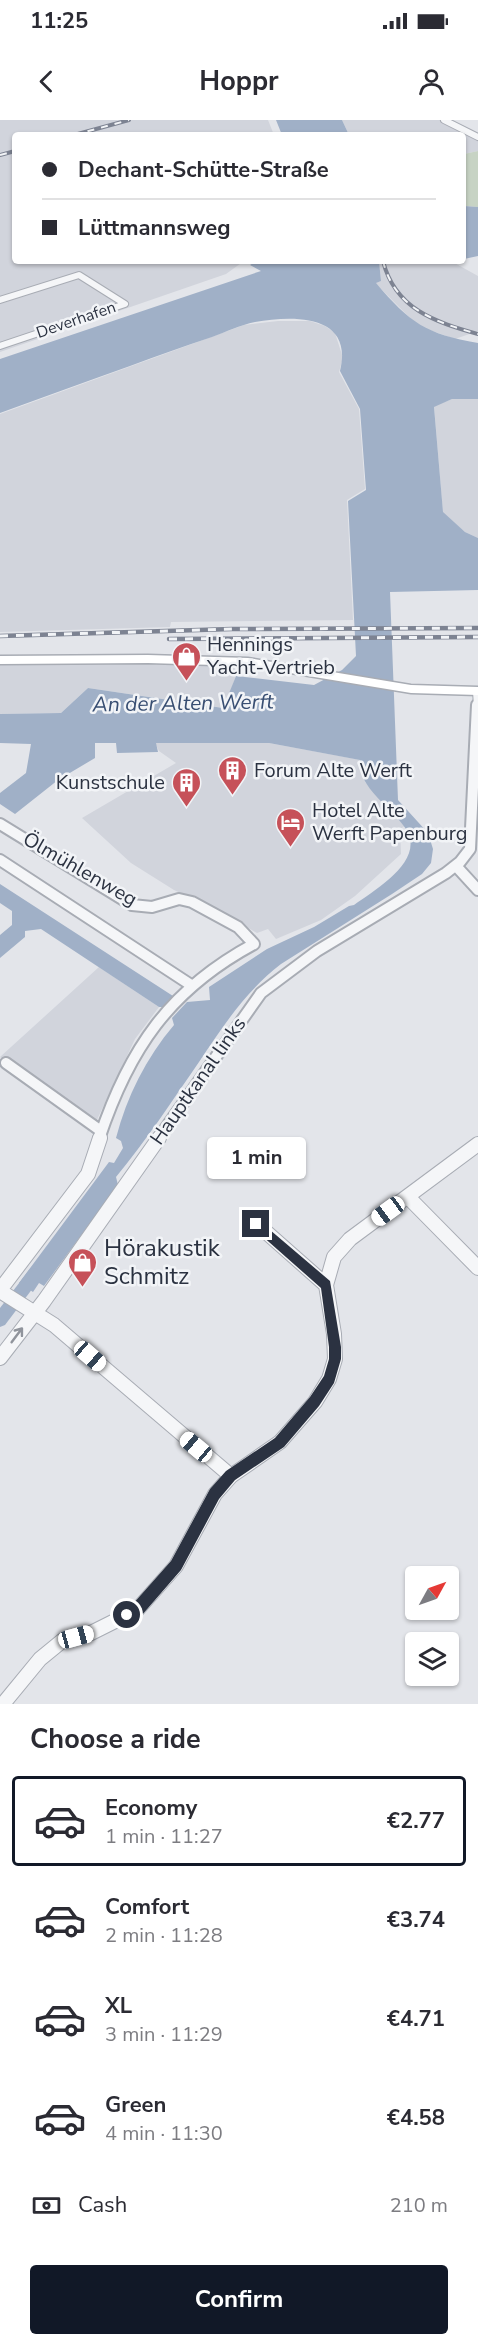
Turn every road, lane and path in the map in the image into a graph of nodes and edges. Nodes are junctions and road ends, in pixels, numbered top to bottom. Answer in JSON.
{"nodes":[{"id":1,"x":444,"y":120,"type":"edge"},
{"id":2,"x":478,"y":137,"type":"edge"},
{"id":3,"x":0,"y":300,"type":"edge"},
{"id":4,"x":0,"y":346,"type":"edge"},
{"id":5,"x":0,"y":660,"type":"edge"},
{"id":6,"x":477,"y":690,"type":"edge"},
{"id":7,"x":2,"y":827,"type":"edge"},
{"id":8,"x":0,"y":860,"type":"edge"},
{"id":9,"x":456,"y":866,"type":"junction"},
{"id":10,"x":478,"y":890,"type":"edge"},
{"id":11,"x":191,"y":985,"type":"junction"},
{"id":12,"x":6,"y":1063,"type":"dead end"},
{"id":13,"x":101,"y":1131,"type":"junction"},
{"id":14,"x":478,"y":1144,"type":"edge"},
{"id":15,"x":408,"y":1197,"type":"junction"},
{"id":16,"x":256,"y":1224,"type":"dead end"},
{"id":17,"x":478,"y":1268,"type":"edge"},
{"id":18,"x":326,"y":1285,"type":"junction"},
{"id":19,"x":3,"y":1293,"type":"edge"},
{"id":20,"x":29,"y":1309,"type":"junction"},
{"id":21,"x":0,"y":1358,"type":"edge"},
{"id":22,"x":231,"y":1476,"type":"junction"},
{"id":23,"x":3,"y":1704,"type":"edge"}],
"edges":[{"from":1,"to":2,"type":"street"},
{"from":3,"to":4,"type":"street","name":"Deverhafen"},
{"from":5,"to":6,"type":"street"},
{"from":6,"to":9,"type":"street"},
{"from":7,"to":11,"type":"street","name":"Ölmühlenweg"},
{"from":8,"to":11,"type":"street"},
{"from":9,"to":10,"type":"street"},
{"from":9,"to":20,"type":"street","name":"Hauptkanal links"},
{"from":11,"to":13,"type":"street"},
{"from":12,"to":13,"type":"street"},
{"from":13,"to":19,"type":"street"},
{"from":14,"to":15,"type":"street"},
{"from":15,"to":17,"type":"street"},
{"from":15,"to":18,"type":"street"},
{"from":16,"to":18,"type":"street"},
{"from":18,"to":22,"type":"street"},
{"from":19,"to":20,"type":"street"},
{"from":21,"to":20,"type":"street","name":"Hauptkanal links","one_way":true},
{"from":20,"to":22,"type":"street"},
{"from":22,"to":23,"type":"street"}]}
